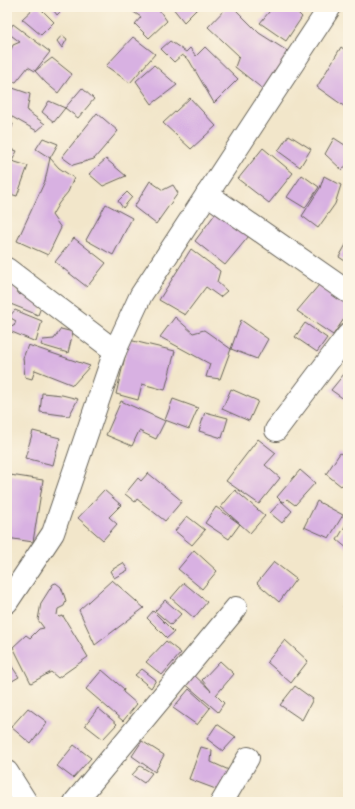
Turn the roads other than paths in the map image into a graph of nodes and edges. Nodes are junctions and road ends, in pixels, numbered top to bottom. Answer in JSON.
{"nodes":[{"id":1,"x":330,"y":7,"type":"edge"},
{"id":2,"x":208,"y":194,"type":"junction"},
{"id":3,"x":7,"y":269,"type":"edge"},
{"id":4,"x":348,"y":292,"type":"edge"},
{"id":5,"x":348,"y":335,"type":"edge"},
{"id":6,"x":116,"y":351,"type":"junction"},
{"id":7,"x":276,"y":430,"type":"dead end"},
{"id":8,"x":7,"y":602,"type":"edge"},
{"id":9,"x":236,"y":608,"type":"dead end"},
{"id":10,"x":248,"y":758,"type":"dead end"},
{"id":11,"x":7,"y":772,"type":"edge"},
{"id":12,"x":26,"y":802,"type":"edge"},
{"id":13,"x":75,"y":802,"type":"edge"},
{"id":14,"x":222,"y":802,"type":"edge"}],
"edges":[{"from":1,"to":2,"type":"street"},
{"from":2,"to":4,"type":"street"},
{"from":2,"to":6,"type":"street"},
{"from":3,"to":6,"type":"street"},
{"from":5,"to":7,"type":"street"},
{"from":6,"to":8,"type":"street"},
{"from":9,"to":13,"type":"street"},
{"from":10,"to":14,"type":"street"},
{"from":11,"to":12,"type":"street"}]}
